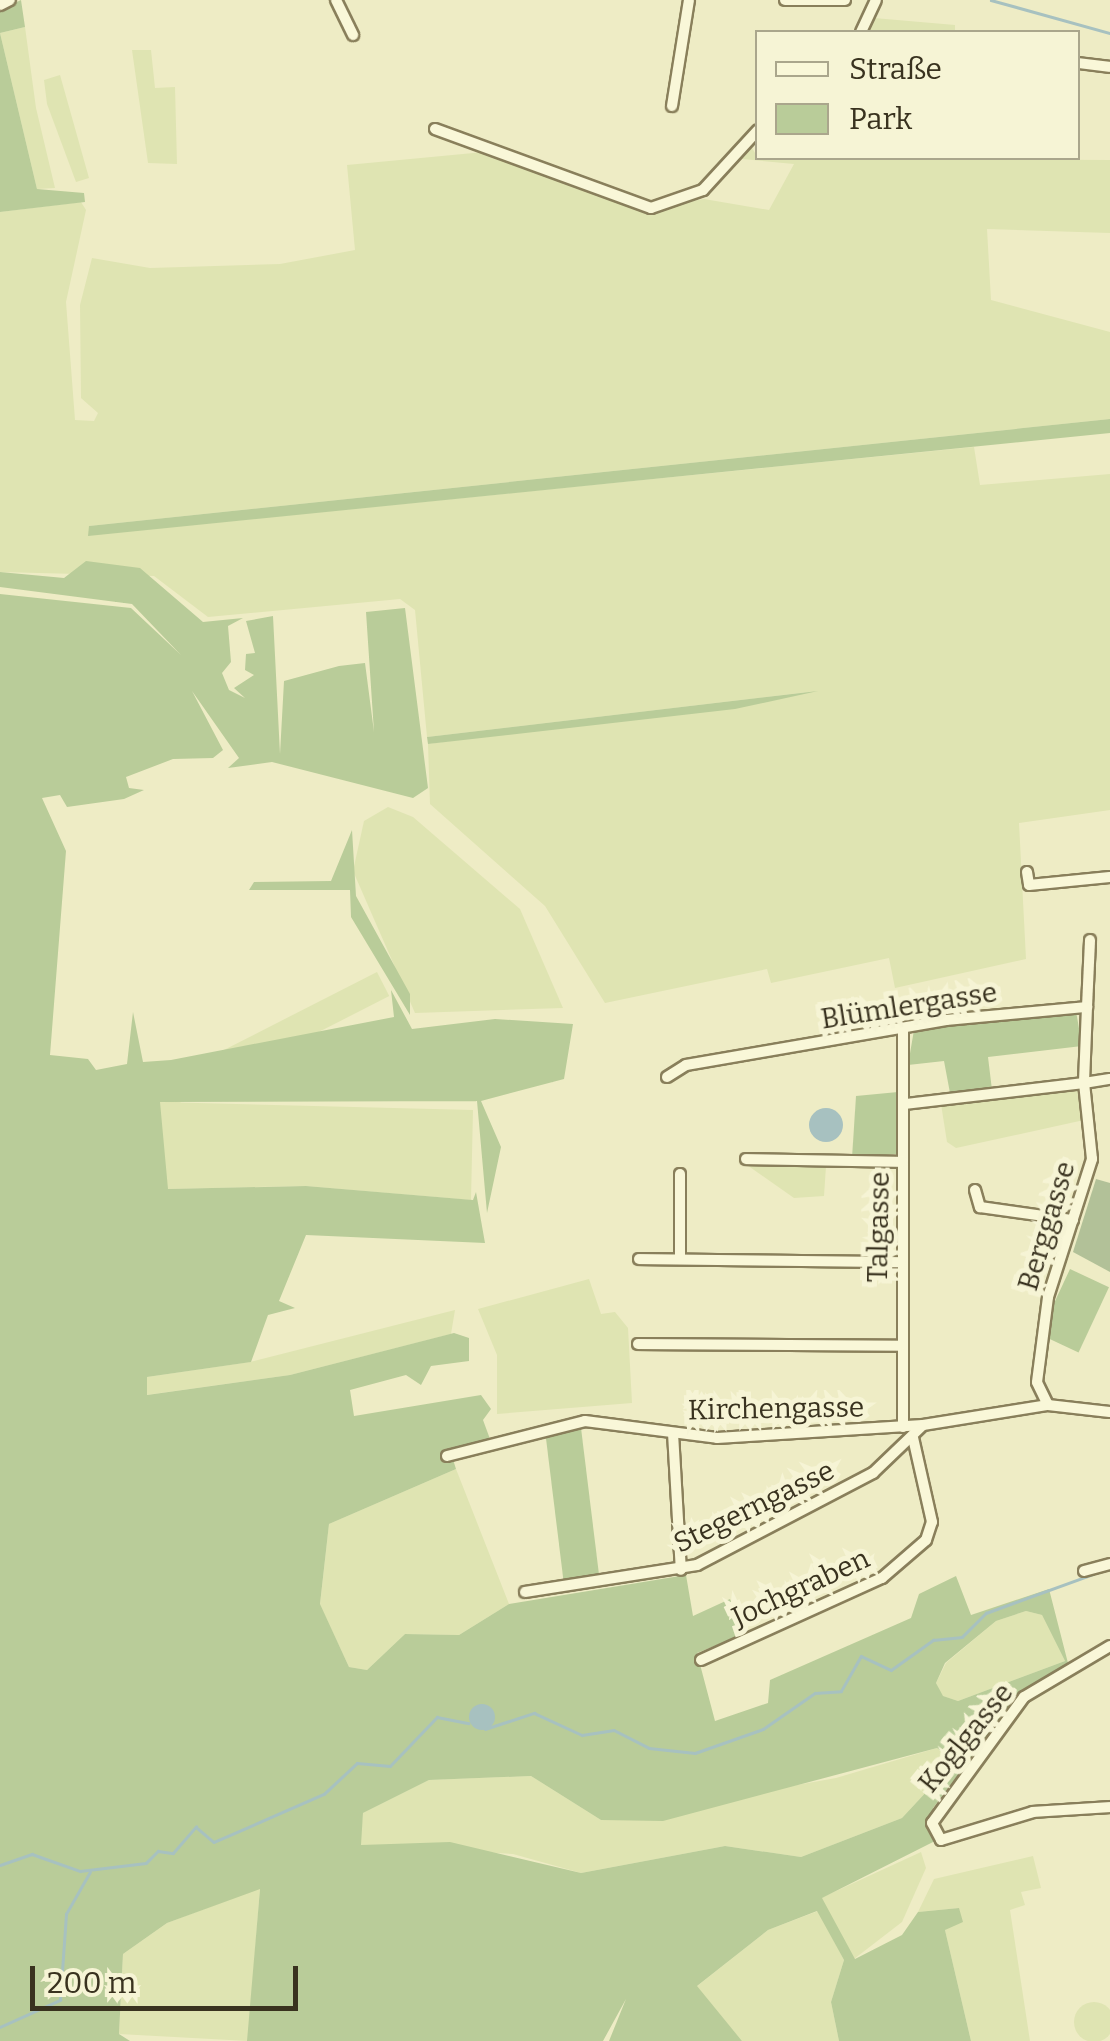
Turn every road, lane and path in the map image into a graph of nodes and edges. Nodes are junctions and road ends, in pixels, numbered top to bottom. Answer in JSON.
{"nodes":[{"id":1,"x":10,"y":0,"type":"edge"},
{"id":2,"x":336,"y":0,"type":"edge"},
{"id":3,"x":690,"y":0,"type":"edge"},
{"id":4,"x":785,"y":0,"type":"edge"},
{"id":5,"x":845,"y":0,"type":"edge"},
{"id":6,"x":876,"y":0,"type":"edge"},
{"id":7,"x":0,"y":5,"type":"edge"},
{"id":8,"x":862,"y":30,"type":"edge"},
{"id":9,"x":352,"y":35,"type":"dead end"},
{"id":10,"x":1080,"y":63,"type":"edge"},
{"id":11,"x":1110,"y":68,"type":"edge"},
{"id":12,"x":672,"y":106,"type":"dead end"},
{"id":13,"x":436,"y":130,"type":"dead end"},
{"id":14,"x":755,"y":133,"type":"edge"},
{"id":15,"x":1028,"y":872,"type":"dead end"},
{"id":16,"x":1110,"y":877,"type":"edge"},
{"id":17,"x":1090,"y":940,"type":"dead end"},
{"id":18,"x":1088,"y":1008,"type":"junction"},
{"id":19,"x":903,"y":1028,"type":"junction"},
{"id":20,"x":667,"y":1077,"type":"dead end"},
{"id":21,"x":1110,"y":1079,"type":"edge"},
{"id":22,"x":1084,"y":1083,"type":"junction"},
{"id":23,"x":904,"y":1104,"type":"junction"},
{"id":24,"x":746,"y":1159,"type":"dead end"},
{"id":25,"x":902,"y":1162,"type":"junction"},
{"id":26,"x":680,"y":1174,"type":"dead end"},
{"id":27,"x":975,"y":1190,"type":"dead end"},
{"id":28,"x":1073,"y":1220,"type":"junction"},
{"id":29,"x":639,"y":1259,"type":"dead end"},
{"id":30,"x":680,"y":1259,"type":"junction"},
{"id":31,"x":900,"y":1262,"type":"junction"},
{"id":32,"x":638,"y":1344,"type":"dead end"},
{"id":33,"x":900,"y":1346,"type":"junction"},
{"id":34,"x":1048,"y":1405,"type":"junction"},
{"id":35,"x":1110,"y":1412,"type":"edge"},
{"id":36,"x":923,"y":1426,"type":"junction"},
{"id":37,"x":903,"y":1427,"type":"junction"},
{"id":38,"x":673,"y":1433,"type":"junction"},
{"id":39,"x":912,"y":1438,"type":"junction"},
{"id":40,"x":447,"y":1456,"type":"dead end"},
{"id":41,"x":1110,"y":1564,"type":"edge"},
{"id":42,"x":681,"y":1570,"type":"junction"},
{"id":43,"x":1084,"y":1571,"type":"dead end"},
{"id":44,"x":525,"y":1592,"type":"dead end"},
{"id":45,"x":1110,"y":1646,"type":"edge"},
{"id":46,"x":701,"y":1660,"type":"dead end"},
{"id":47,"x":1110,"y":1806,"type":"edge"}],
"edges":[{"from":1,"to":7,"type":"street"},
{"from":2,"to":9,"type":"street"},
{"from":3,"to":12,"type":"street"},
{"from":4,"to":5,"type":"street"},
{"from":6,"to":8,"type":"street"},
{"from":10,"to":11,"type":"street"},
{"from":13,"to":14,"type":"street"},
{"from":15,"to":16,"type":"street"},
{"from":17,"to":18,"type":"street"},
{"from":18,"to":19,"type":"street","name":"Blümlergasse"},
{"from":18,"to":22,"type":"street"},
{"from":19,"to":20,"type":"street","name":"Blümlergasse"},
{"from":19,"to":23,"type":"street","name":"Talgasse"},
{"from":21,"to":22,"type":"street"},
{"from":22,"to":23,"type":"street"},
{"from":22,"to":28,"type":"street","name":"Berggasse"},
{"from":23,"to":25,"type":"street","name":"Talgasse"},
{"from":24,"to":25,"type":"street"},
{"from":25,"to":31,"type":"street","name":"Talgasse"},
{"from":26,"to":30,"type":"street"},
{"from":27,"to":28,"type":"street"},
{"from":28,"to":34,"type":"street","name":"Berggasse"},
{"from":29,"to":30,"type":"street"},
{"from":30,"to":31,"type":"street"},
{"from":31,"to":33,"type":"street","name":"Talgasse"},
{"from":32,"to":33,"type":"street"},
{"from":33,"to":37,"type":"street","name":"Talgasse"},
{"from":34,"to":35,"type":"street","name":"Kirchengasse"},
{"from":34,"to":36,"type":"street","name":"Kirchengasse"},
{"from":36,"to":37,"type":"street","name":"Kirchengasse"},
{"from":36,"to":39,"type":"street","name":"Stegerngasse"},
{"from":37,"to":38,"type":"street","name":"Kirchengasse"},
{"from":38,"to":40,"type":"street","name":"Kirchengasse"},
{"from":38,"to":42,"type":"street"},
{"from":39,"to":42,"type":"street","name":"Stegerngasse"},
{"from":39,"to":46,"type":"street","name":"Jochgraben"},
{"from":41,"to":43,"type":"street"},
{"from":42,"to":44,"type":"street","name":"Stegerngasse"},
{"from":45,"to":47,"type":"street","name":"Koglgasse"}]}
